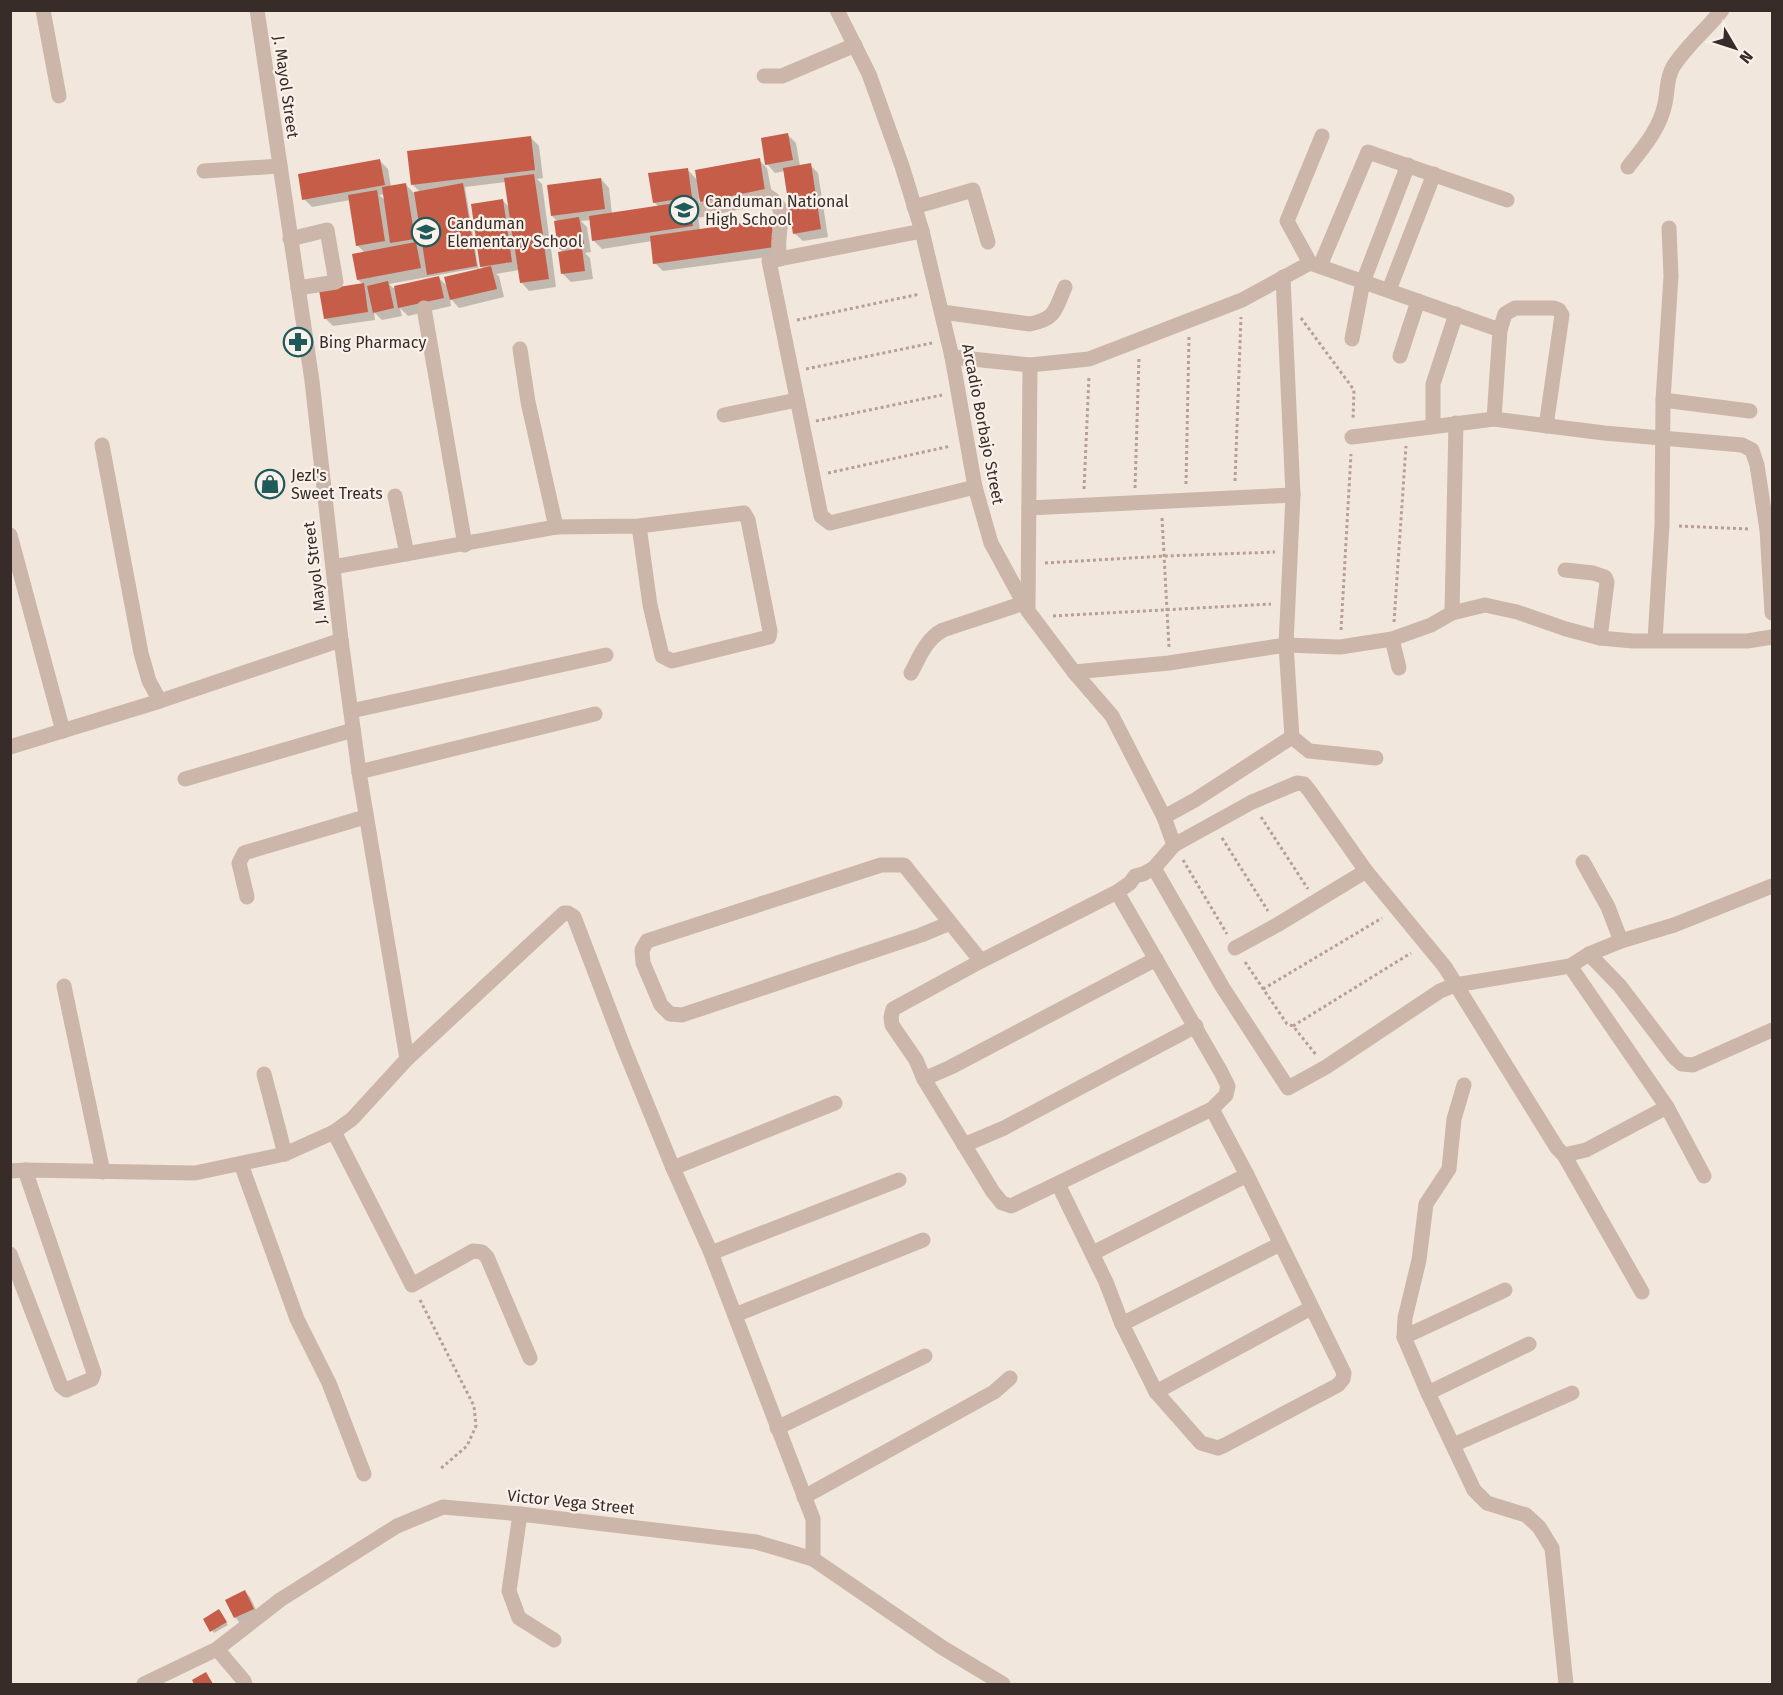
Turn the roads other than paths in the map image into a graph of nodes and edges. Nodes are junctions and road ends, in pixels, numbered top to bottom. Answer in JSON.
{"nodes":[{"id":1,"x":43,"y":10,"type":"edge"},
{"id":2,"x":257,"y":10,"type":"edge"},
{"id":3,"x":837,"y":10,"type":"edge"},
{"id":4,"x":1722,"y":10,"type":"edge"},
{"id":5,"x":855,"y":45,"type":"junction"},
{"id":6,"x":764,"y":76,"type":"dead end"},
{"id":7,"x":58,"y":96,"type":"dead end"},
{"id":8,"x":1322,"y":136,"type":"dead end"},
{"id":9,"x":1408,"y":165,"type":"junction"},
{"id":10,"x":280,"y":166,"type":"junction"},
{"id":11,"x":1628,"y":166,"type":"dead end"},
{"id":12,"x":204,"y":171,"type":"dead end"},
{"id":13,"x":1434,"y":174,"type":"junction"},
{"id":14,"x":1507,"y":200,"type":"dead end"},
{"id":15,"x":914,"y":207,"type":"junction"},
{"id":16,"x":700,"y":210,"type":"dead end"},
{"id":17,"x":1669,"y":228,"type":"dead end"},
{"id":18,"x":922,"y":231,"type":"junction"},
{"id":19,"x":291,"y":239,"type":"junction"},
{"id":20,"x":988,"y":242,"type":"dead end"},
{"id":21,"x":780,"y":259,"type":"junction"},
{"id":22,"x":1315,"y":265,"type":"junction"},
{"id":23,"x":1283,"y":277,"type":"junction"},
{"id":24,"x":1364,"y":282,"type":"junction"},
{"id":25,"x":1065,"y":287,"type":"dead end"},
{"id":26,"x":298,"y":288,"type":"junction"},
{"id":27,"x":1389,"y":291,"type":"junction"},
{"id":28,"x":1418,"y":301,"type":"junction"},
{"id":29,"x":424,"y":308,"type":"dead end"},
{"id":30,"x":942,"y":312,"type":"junction"},
{"id":31,"x":1456,"y":314,"type":"junction"},
{"id":32,"x":1500,"y":330,"type":"junction"},
{"id":33,"x":1352,"y":339,"type":"dead end"},
{"id":34,"x":520,"y":350,"type":"dead end"},
{"id":35,"x":1400,"y":356,"type":"dead end"},
{"id":36,"x":952,"y":357,"type":"junction"},
{"id":37,"x":1030,"y":365,"type":"junction"},
{"id":38,"x":797,"y":400,"type":"junction"},
{"id":39,"x":1663,"y":400,"type":"junction"},
{"id":40,"x":1750,"y":411,"type":"dead end"},
{"id":41,"x":724,"y":415,"type":"dead end"},
{"id":42,"x":1494,"y":419,"type":"junction"},
{"id":43,"x":1456,"y":423,"type":"junction"},
{"id":44,"x":1433,"y":426,"type":"junction"},
{"id":45,"x":1546,"y":426,"type":"junction"},
{"id":46,"x":1352,"y":436,"type":"road end"},
{"id":47,"x":1663,"y":438,"type":"junction"},
{"id":48,"x":102,"y":445,"type":"dead end"},
{"id":49,"x":975,"y":487,"type":"junction"},
{"id":50,"x":1293,"y":495,"type":"junction"},
{"id":51,"x":395,"y":496,"type":"dead end"},
{"id":52,"x":1029,"y":508,"type":"junction"},
{"id":53,"x":639,"y":526,"type":"junction"},
{"id":54,"x":556,"y":527,"type":"junction"},
{"id":55,"x":10,"y":535,"type":"edge"},
{"id":56,"x":465,"y":545,"type":"junction"},
{"id":57,"x":407,"y":554,"type":"junction"},
{"id":58,"x":333,"y":567,"type":"junction"},
{"id":59,"x":1565,"y":570,"type":"dead end"},
{"id":60,"x":1028,"y":610,"type":"junction"},
{"id":61,"x":1452,"y":613,"type":"junction"},
{"id":62,"x":1773,"y":613,"type":"edge"},
{"id":63,"x":1773,"y":637,"type":"edge"},
{"id":64,"x":1600,"y":638,"type":"junction"},
{"id":65,"x":1392,"y":639,"type":"junction"},
{"id":66,"x":341,"y":640,"type":"junction"},
{"id":67,"x":1655,"y":640,"type":"junction"},
{"id":68,"x":1286,"y":645,"type":"junction"},
{"id":69,"x":606,"y":655,"type":"dead end"},
{"id":70,"x":1399,"y":668,"type":"dead end"},
{"id":71,"x":1074,"y":672,"type":"junction"},
{"id":72,"x":911,"y":673,"type":"dead end"},
{"id":73,"x":160,"y":701,"type":"junction"},
{"id":74,"x":351,"y":711,"type":"junction"},
{"id":75,"x":595,"y":714,"type":"dead end"},
{"id":76,"x":353,"y":730,"type":"junction"},
{"id":77,"x":63,"y":731,"type":"junction"},
{"id":78,"x":1292,"y":738,"type":"junction"},
{"id":79,"x":10,"y":747,"type":"edge"},
{"id":80,"x":1376,"y":758,"type":"dead end"},
{"id":81,"x":359,"y":772,"type":"junction"},
{"id":82,"x":185,"y":779,"type":"dead end"},
{"id":83,"x":365,"y":817,"type":"junction"},
{"id":84,"x":1164,"y":817,"type":"junction"},
{"id":85,"x":1174,"y":845,"type":"junction"},
{"id":86,"x":1583,"y":862,"type":"dead end"},
{"id":87,"x":1149,"y":871,"type":"junction"},
{"id":88,"x":1366,"y":871,"type":"junction"},
{"id":89,"x":1773,"y":886,"type":"edge"},
{"id":90,"x":1124,"y":887,"type":"junction"},
{"id":91,"x":247,"y":897,"type":"dead end"},
{"id":92,"x":950,"y":923,"type":"junction"},
{"id":93,"x":1621,"y":941,"type":"junction"},
{"id":94,"x":1235,"y":948,"type":"dead end"},
{"id":95,"x":1589,"y":954,"type":"junction"},
{"id":96,"x":1156,"y":959,"type":"junction"},
{"id":97,"x":981,"y":961,"type":"junction"},
{"id":98,"x":1570,"y":966,"type":"junction"},
{"id":99,"x":1455,"y":985,"type":"junction"},
{"id":100,"x":64,"y":986,"type":"dead end"},
{"id":101,"x":1196,"y":1026,"type":"junction"},
{"id":102,"x":1773,"y":1030,"type":"edge"},
{"id":103,"x":407,"y":1059,"type":"junction"},
{"id":104,"x":264,"y":1074,"type":"dead end"},
{"id":105,"x":924,"y":1079,"type":"junction"},
{"id":106,"x":1464,"y":1086,"type":"dead end"},
{"id":107,"x":835,"y":1103,"type":"dead end"},
{"id":108,"x":1667,"y":1107,"type":"junction"},
{"id":109,"x":1212,"y":1109,"type":"junction"},
{"id":110,"x":334,"y":1132,"type":"junction"},
{"id":111,"x":964,"y":1145,"type":"junction"},
{"id":112,"x":285,"y":1154,"type":"junction"},
{"id":113,"x":1564,"y":1155,"type":"junction"},
{"id":114,"x":242,"y":1164,"type":"junction"},
{"id":115,"x":672,"y":1168,"type":"junction"},
{"id":116,"x":18,"y":1170,"type":"edge"},
{"id":117,"x":103,"y":1172,"type":"junction"},
{"id":118,"x":1247,"y":1175,"type":"junction"},
{"id":119,"x":1704,"y":1176,"type":"dead end"},
{"id":120,"x":899,"y":1180,"type":"dead end"},
{"id":121,"x":1058,"y":1184,"type":"junction"},
{"id":122,"x":923,"y":1240,"type":"dead end"},
{"id":123,"x":1280,"y":1244,"type":"junction"},
{"id":124,"x":711,"y":1253,"type":"junction"},
{"id":125,"x":1093,"y":1253,"type":"junction"},
{"id":126,"x":10,"y":1254,"type":"edge"},
{"id":127,"x":1505,"y":1290,"type":"dead end"},
{"id":128,"x":1642,"y":1292,"type":"dead end"},
{"id":129,"x":1311,"y":1308,"type":"junction"},
{"id":130,"x":735,"y":1315,"type":"junction"},
{"id":131,"x":1122,"y":1324,"type":"junction"},
{"id":132,"x":1404,"y":1337,"type":"junction"},
{"id":133,"x":1529,"y":1344,"type":"dead end"},
{"id":134,"x":925,"y":1356,"type":"dead end"},
{"id":135,"x":530,"y":1358,"type":"dead end"},
{"id":136,"x":1010,"y":1378,"type":"dead end"},
{"id":137,"x":1156,"y":1392,"type":"junction"},
{"id":138,"x":1428,"y":1393,"type":"junction"},
{"id":139,"x":1572,"y":1393,"type":"dead end"},
{"id":140,"x":777,"y":1428,"type":"junction"},
{"id":141,"x":1453,"y":1445,"type":"junction"},
{"id":142,"x":364,"y":1474,"type":"dead end"},
{"id":143,"x":804,"y":1497,"type":"junction"},
{"id":144,"x":520,"y":1514,"type":"junction"},
{"id":145,"x":813,"y":1559,"type":"junction"},
{"id":146,"x":554,"y":1640,"type":"dead end"},
{"id":147,"x":218,"y":1649,"type":"junction"},
{"id":148,"x":144,"y":1684,"type":"edge"},
{"id":149,"x":245,"y":1684,"type":"edge"},
{"id":150,"x":1003,"y":1684,"type":"edge"},
{"id":151,"x":1566,"y":1684,"type":"edge"}],
"edges":[{"from":1,"to":7,"type":"street"},
{"from":2,"to":10,"type":"street","name":"J. Mayol Street"},
{"from":3,"to":5,"type":"street","name":"Arcadio Borbajo Street"},
{"from":4,"to":11,"type":"street"},
{"from":5,"to":6,"type":"street"},
{"from":5,"to":15,"type":"street","name":"Arcadio Borbajo Street"},
{"from":8,"to":22,"type":"street"},
{"from":9,"to":13,"type":"street"},
{"from":9,"to":22,"type":"street"},
{"from":9,"to":24,"type":"street"},
{"from":10,"to":12,"type":"street"},
{"from":10,"to":19,"type":"street","name":"J. Mayol Street"},
{"from":13,"to":14,"type":"street"},
{"from":13,"to":27,"type":"street"},
{"from":15,"to":18,"type":"street","name":"Arcadio Borbajo Street"},
{"from":15,"to":20,"type":"street"},
{"from":16,"to":21,"type":"street"},
{"from":17,"to":39,"type":"street"},
{"from":18,"to":21,"type":"street"},
{"from":18,"to":30,"type":"street","name":"Arcadio Borbajo Street"},
{"from":19,"to":26,"type":"street","name":"J. Mayol Street"},
{"from":19,"to":26,"type":"street"},
{"from":21,"to":38,"type":"street"},
{"from":22,"to":23,"type":"street"},
{"from":22,"to":24,"type":"street"},
{"from":23,"to":37,"type":"street"},
{"from":23,"to":50,"type":"street"},
{"from":24,"to":27,"type":"street"},
{"from":24,"to":33,"type":"street"},
{"from":25,"to":30,"type":"street"},
{"from":26,"to":58,"type":"street","name":"J. Mayol Street"},
{"from":27,"to":28,"type":"street"},
{"from":28,"to":31,"type":"street"},
{"from":28,"to":35,"type":"street"},
{"from":29,"to":56,"type":"street"},
{"from":30,"to":36,"type":"street","name":"Arcadio Borbajo Street"},
{"from":31,"to":32,"type":"street"},
{"from":31,"to":44,"type":"street"},
{"from":32,"to":42,"type":"street"},
{"from":32,"to":45,"type":"street"},
{"from":34,"to":54,"type":"street"},
{"from":36,"to":37,"type":"street"},
{"from":36,"to":49,"type":"street","name":"Arcadio Borbajo Street"},
{"from":37,"to":52,"type":"street"},
{"from":38,"to":41,"type":"street"},
{"from":38,"to":49,"type":"street"},
{"from":39,"to":40,"type":"street"},
{"from":39,"to":47,"type":"street"},
{"from":42,"to":43,"type":"street"},
{"from":42,"to":45,"type":"street"},
{"from":43,"to":44,"type":"street"},
{"from":43,"to":61,"type":"street"},
{"from":44,"to":46,"type":"street"},
{"from":45,"to":47,"type":"street"},
{"from":47,"to":62,"type":"street"},
{"from":47,"to":67,"type":"street"},
{"from":48,"to":73,"type":"street"},
{"from":49,"to":60,"type":"street","name":"Arcadio Borbajo Street"},
{"from":50,"to":52,"type":"street"},
{"from":50,"to":68,"type":"street"},
{"from":51,"to":57,"type":"street"},
{"from":52,"to":60,"type":"street"},
{"from":53,"to":53,"type":"street"},
{"from":53,"to":54,"type":"street"},
{"from":54,"to":56,"type":"street"},
{"from":55,"to":77,"type":"street"},
{"from":56,"to":57,"type":"street"},
{"from":57,"to":58,"type":"street"},
{"from":58,"to":66,"type":"street","name":"J. Mayol Street"},
{"from":59,"to":64,"type":"street"},
{"from":60,"to":71,"type":"street","name":"Arcadio Borbajo Street"},
{"from":60,"to":72,"type":"street"},
{"from":61,"to":64,"type":"street"},
{"from":61,"to":65,"type":"street"},
{"from":63,"to":67,"type":"street"},
{"from":64,"to":67,"type":"street"},
{"from":65,"to":68,"type":"street"},
{"from":65,"to":70,"type":"street"},
{"from":66,"to":73,"type":"street"},
{"from":66,"to":74,"type":"street","name":"J. Mayol Street"},
{"from":68,"to":71,"type":"street"},
{"from":68,"to":78,"type":"street"},
{"from":69,"to":74,"type":"street"},
{"from":71,"to":84,"type":"street","name":"Arcadio Borbajo Street"},
{"from":73,"to":77,"type":"street"},
{"from":74,"to":76,"type":"street","name":"J. Mayol Street"},
{"from":75,"to":81,"type":"street"},
{"from":76,"to":81,"type":"street","name":"J. Mayol Street"},
{"from":76,"to":82,"type":"street"},
{"from":77,"to":79,"type":"street"},
{"from":78,"to":80,"type":"street"},
{"from":78,"to":84,"type":"street"},
{"from":81,"to":83,"type":"street","name":"J. Mayol Street"},
{"from":83,"to":91,"type":"street"},
{"from":83,"to":103,"type":"street","name":"J. Mayol Street"},
{"from":84,"to":85,"type":"street","name":"Arcadio Borbajo Street"},
{"from":85,"to":87,"type":"street"},
{"from":85,"to":88,"type":"street"},
{"from":86,"to":93,"type":"street"},
{"from":87,"to":90,"type":"street"},
{"from":87,"to":99,"type":"street"},
{"from":88,"to":94,"type":"street"},
{"from":88,"to":99,"type":"street"},
{"from":89,"to":93,"type":"street"},
{"from":90,"to":96,"type":"street"},
{"from":90,"to":97,"type":"street"},
{"from":92,"to":92,"type":"street"},
{"from":92,"to":97,"type":"street"},
{"from":93,"to":95,"type":"street"},
{"from":95,"to":98,"type":"street"},
{"from":95,"to":102,"type":"street"},
{"from":96,"to":101,"type":"street"},
{"from":96,"to":105,"type":"street"},
{"from":97,"to":105,"type":"street"},
{"from":98,"to":99,"type":"street"},
{"from":98,"to":108,"type":"street"},
{"from":99,"to":113,"type":"street"},
{"from":100,"to":117,"type":"street"},
{"from":101,"to":109,"type":"street"},
{"from":101,"to":111,"type":"street"},
{"from":103,"to":110,"type":"street"},
{"from":103,"to":115,"type":"street"},
{"from":104,"to":112,"type":"street"},
{"from":105,"to":111,"type":"street"},
{"from":106,"to":132,"type":"street"},
{"from":107,"to":115,"type":"street"},
{"from":108,"to":113,"type":"street"},
{"from":108,"to":119,"type":"street"},
{"from":109,"to":118,"type":"street"},
{"from":109,"to":121,"type":"street"},
{"from":110,"to":112,"type":"street"},
{"from":110,"to":135,"type":"street"},
{"from":111,"to":121,"type":"street"},
{"from":112,"to":114,"type":"street"},
{"from":113,"to":128,"type":"street"},
{"from":114,"to":117,"type":"street"},
{"from":114,"to":142,"type":"street"},
{"from":115,"to":124,"type":"street"},
{"from":116,"to":117,"type":"street"},
{"from":116,"to":126,"type":"street"},
{"from":118,"to":123,"type":"street"},
{"from":118,"to":125,"type":"street"},
{"from":120,"to":124,"type":"street"},
{"from":121,"to":125,"type":"street"},
{"from":122,"to":130,"type":"street"},
{"from":123,"to":129,"type":"street"},
{"from":123,"to":131,"type":"street"},
{"from":124,"to":130,"type":"street"},
{"from":125,"to":131,"type":"street"},
{"from":127,"to":132,"type":"street"},
{"from":129,"to":137,"type":"street"},
{"from":129,"to":137,"type":"street"},
{"from":130,"to":140,"type":"street"},
{"from":131,"to":137,"type":"street"},
{"from":132,"to":138,"type":"street"},
{"from":133,"to":138,"type":"street"},
{"from":134,"to":140,"type":"street"},
{"from":136,"to":143,"type":"street"},
{"from":138,"to":141,"type":"street"},
{"from":139,"to":141,"type":"street"},
{"from":140,"to":143,"type":"street"},
{"from":141,"to":151,"type":"street"},
{"from":143,"to":145,"type":"street"},
{"from":144,"to":145,"type":"street","name":"Victor Vega Street"},
{"from":144,"to":146,"type":"street"},
{"from":144,"to":147,"type":"street","name":"Victor Vega Street"},
{"from":145,"to":150,"type":"street","name":"Victor Vega Street"},
{"from":147,"to":148,"type":"street","name":"Victor Vega Street"},
{"from":147,"to":149,"type":"street"}]}
